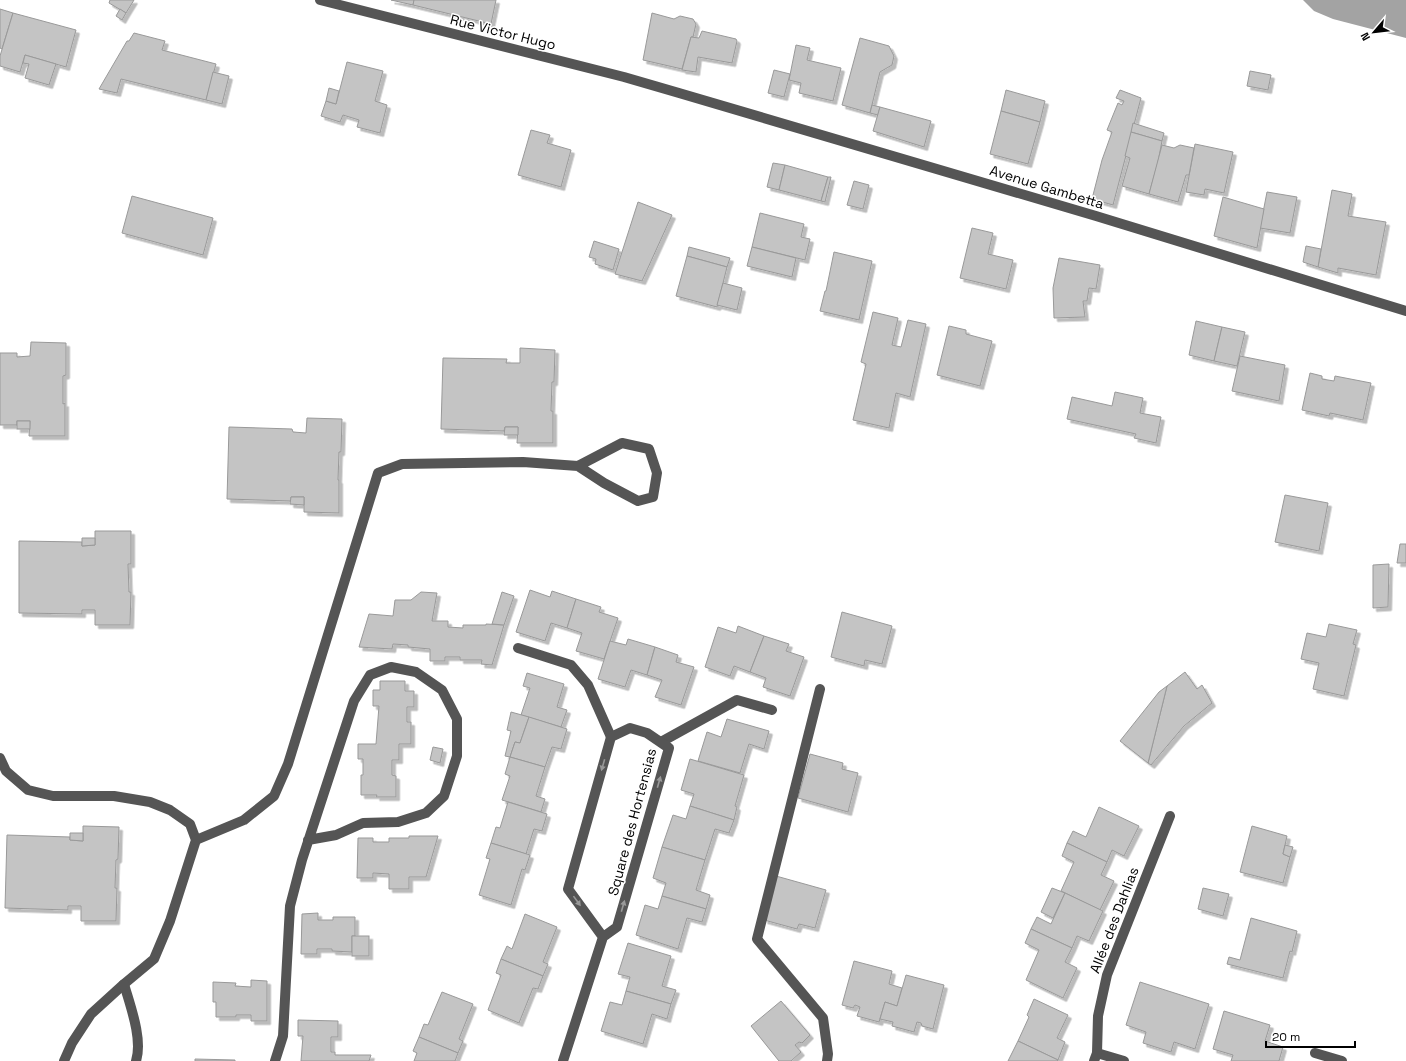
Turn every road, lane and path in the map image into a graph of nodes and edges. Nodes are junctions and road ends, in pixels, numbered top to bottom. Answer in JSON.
{"nodes":[{"id":1,"x":320,"y":0,"type":"edge"},
{"id":2,"x":679,"y":93,"type":"joint"},
{"id":3,"x":1406,"y":311,"type":"edge"},
{"id":4,"x":578,"y":466,"type":"junction"},
{"id":5,"x":518,"y":648,"type":"dead end"},
{"id":6,"x":820,"y":689,"type":"dead end"},
{"id":7,"x":772,"y":710,"type":"dead end"},
{"id":8,"x":611,"y":736,"type":"junction"},
{"id":9,"x":661,"y":742,"type":"junction"},
{"id":10,"x":0,"y":758,"type":"edge"},
{"id":11,"x":1170,"y":816,"type":"dead end"},
{"id":12,"x":196,"y":840,"type":"junction"},
{"id":13,"x":308,"y":840,"type":"junction"},
{"id":14,"x":603,"y":937,"type":"junction"},
{"id":15,"x":124,"y":984,"type":"junction"},
{"id":16,"x":1315,"y":1054,"type":"dead end"},
{"id":17,"x":1095,"y":1057,"type":"edge"},
{"id":18,"x":64,"y":1061,"type":"edge"},
{"id":19,"x":136,"y":1061,"type":"edge"},
{"id":20,"x":275,"y":1061,"type":"edge"},
{"id":21,"x":564,"y":1061,"type":"edge"},
{"id":22,"x":827,"y":1061,"type":"edge"},
{"id":23,"x":1124,"y":1061,"type":"edge"},
{"id":24,"x":1342,"y":1061,"type":"edge"}],
"edges":[{"from":1,"to":2,"type":"street","name":"Rue Victor Hugo"},
{"from":2,"to":3,"type":"street","name":"Avenue Gambetta"},
{"from":4,"to":4,"type":"street"},
{"from":4,"to":12,"type":"street"},
{"from":5,"to":8,"type":"street"},
{"from":6,"to":22,"type":"street"},
{"from":7,"to":9,"type":"street"},
{"from":8,"to":9,"type":"street","name":"Square des Hortensias"},
{"from":8,"to":14,"type":"street","one_way":true},
{"from":14,"to":9,"type":"street","name":"Square des Hortensias","one_way":true},
{"from":10,"to":12,"type":"street"},
{"from":11,"to":17,"type":"street","name":"Allée des Dahlias"},
{"from":12,"to":15,"type":"street"},
{"from":13,"to":13,"type":"street"},
{"from":13,"to":20,"type":"street"},
{"from":14,"to":21,"type":"street"},
{"from":15,"to":18,"type":"street"},
{"from":15,"to":19,"type":"street"},
{"from":16,"to":24,"type":"street"},
{"from":17,"to":23,"type":"street"}]}
